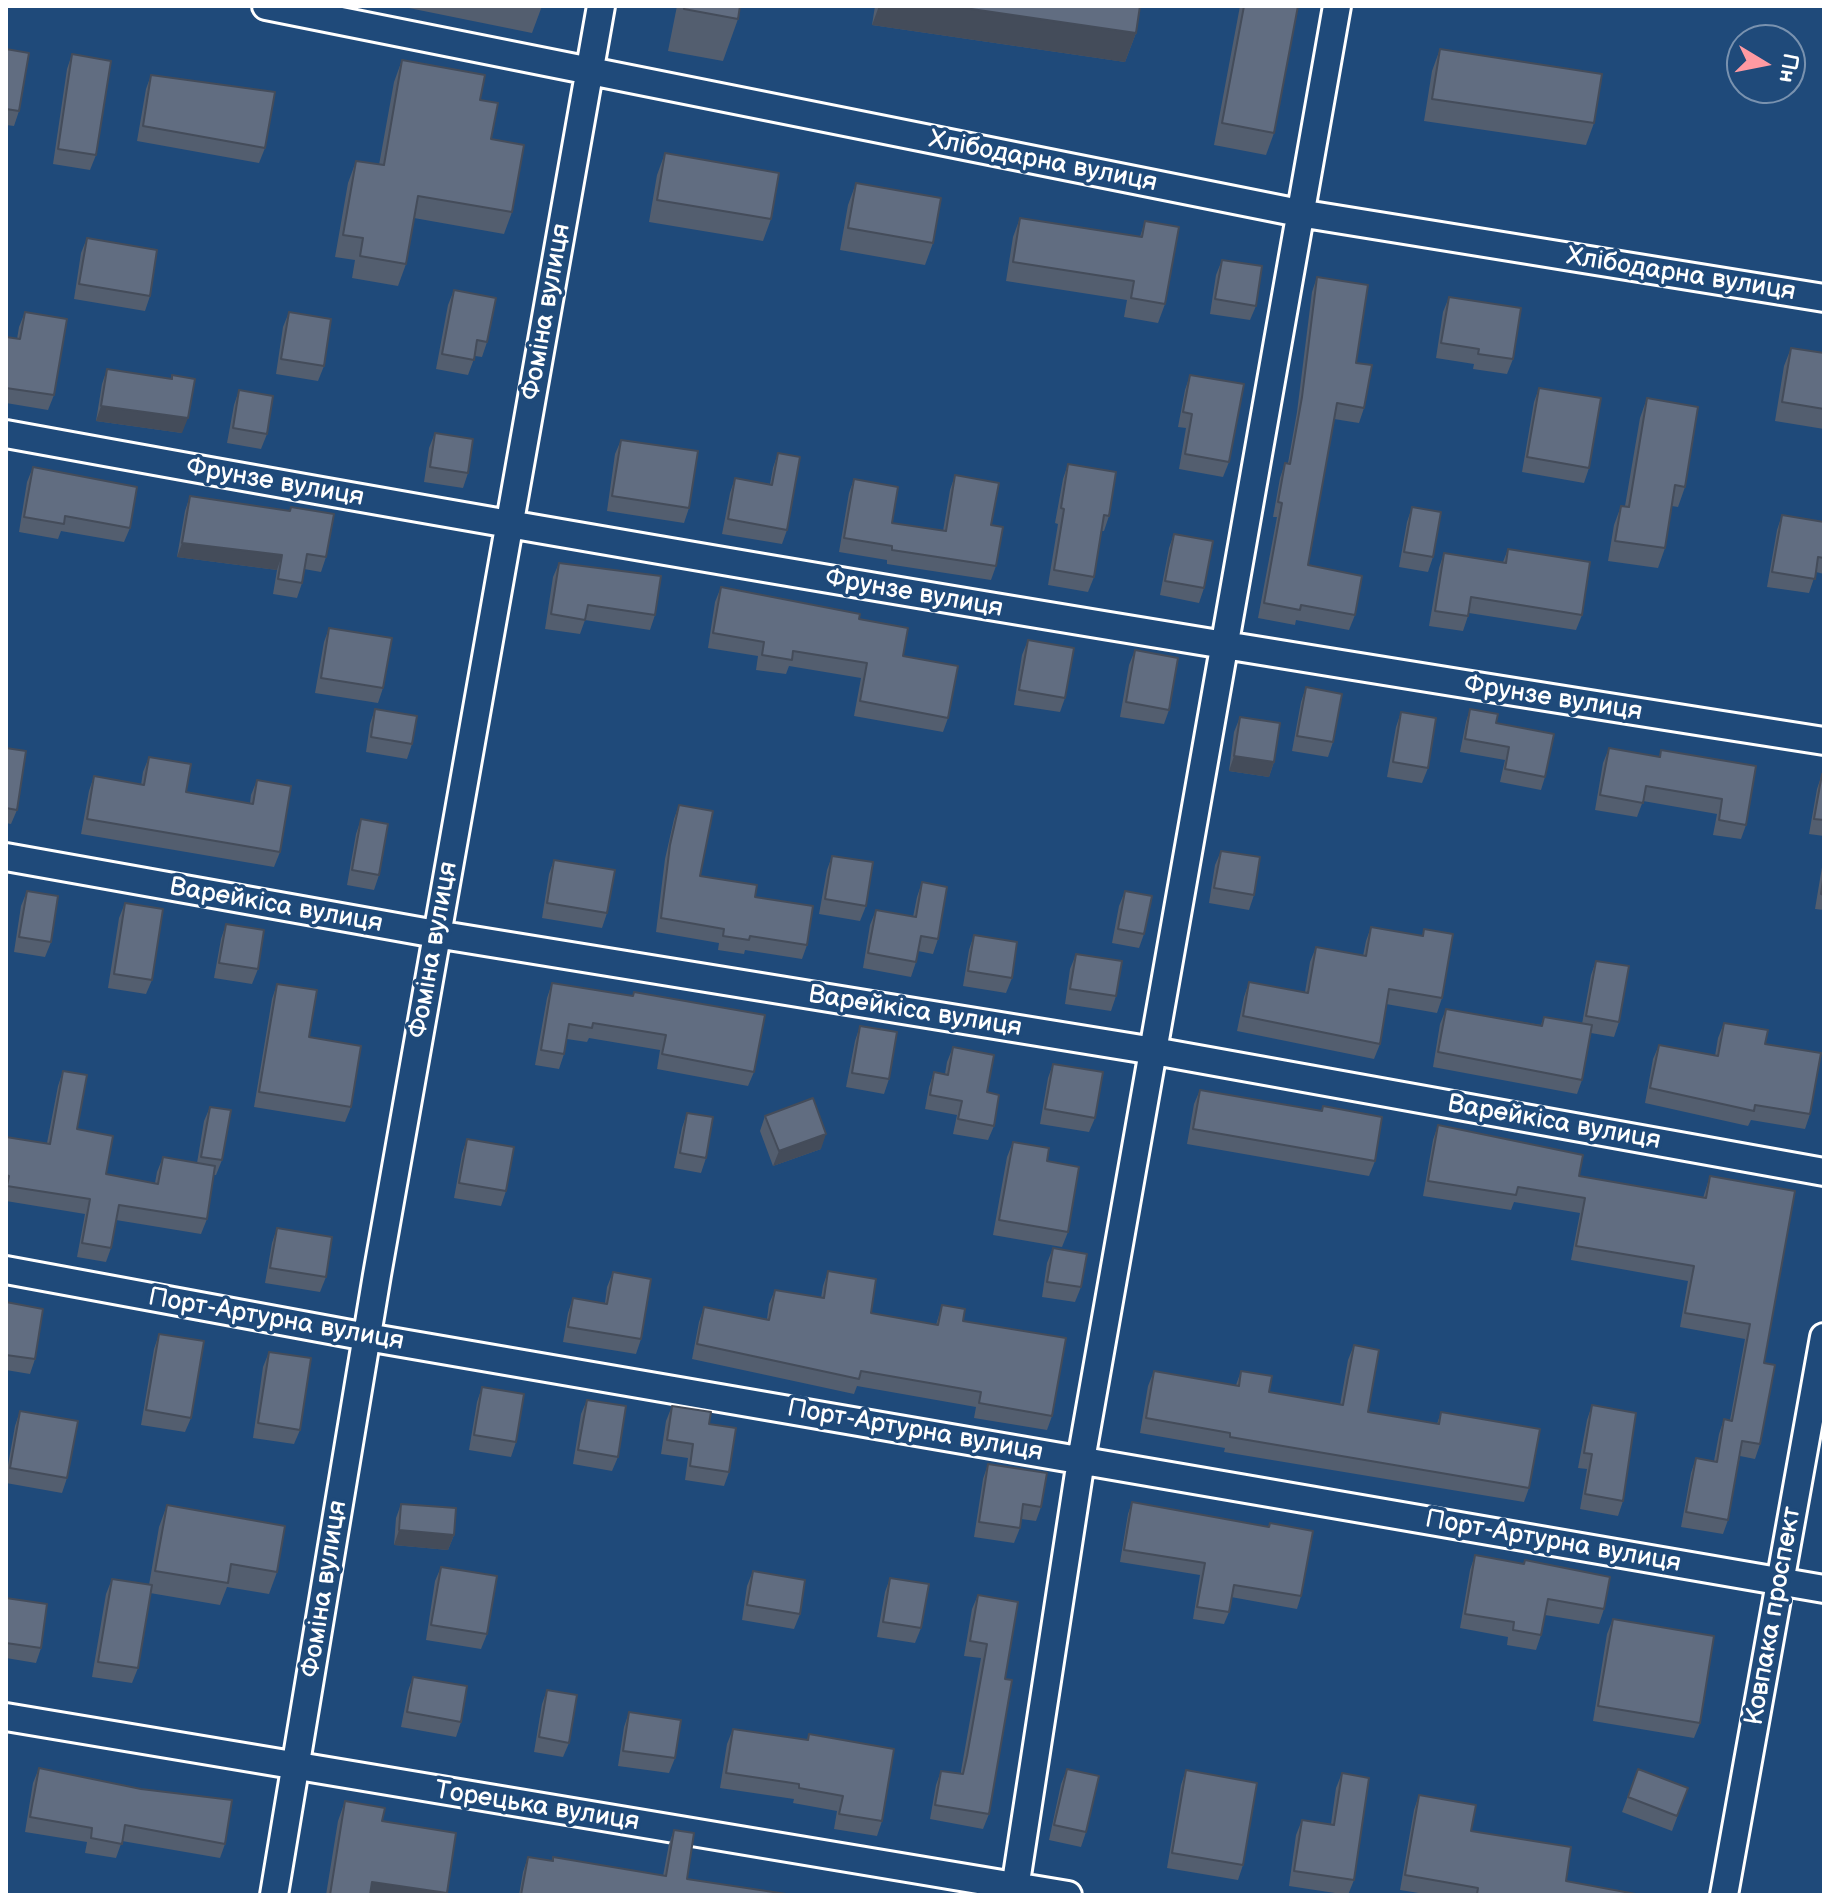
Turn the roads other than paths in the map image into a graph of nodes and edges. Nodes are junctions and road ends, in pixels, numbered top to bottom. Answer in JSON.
{"nodes":[{"id":1,"x":266,"y":6,"type":"edge"},
{"id":2,"x":601,"y":6,"type":"edge"},
{"id":3,"x":1337,"y":6,"type":"edge"},
{"id":4,"x":590,"y":73,"type":"junction"},
{"id":5,"x":1299,"y":213,"type":"junction"},
{"id":6,"x":1824,"y":298,"type":"edge"},
{"id":7,"x":6,"y":434,"type":"edge"},
{"id":8,"x":509,"y":526,"type":"junction"},
{"id":9,"x":1225,"y":647,"type":"junction"},
{"id":10,"x":1824,"y":741,"type":"edge"},
{"id":11,"x":6,"y":857,"type":"edge"},
{"id":12,"x":436,"y":934,"type":"junction"},
{"id":13,"x":1154,"y":1051,"type":"junction"},
{"id":14,"x":1824,"y":1172,"type":"edge"},
{"id":15,"x":6,"y":1270,"type":"edge"},
{"id":16,"x":367,"y":1337,"type":"junction"},
{"id":17,"x":1824,"y":1337,"type":"edge"},
{"id":18,"x":1081,"y":1460,"type":"junction"},
{"id":19,"x":1780,"y":1581,"type":"junction"},
{"id":20,"x":1824,"y":1589,"type":"edge"},
{"id":21,"x":6,"y":1717,"type":"edge"},
{"id":22,"x":295,"y":1766,"type":"junction"},
{"id":23,"x":1015,"y":1890,"type":"edge"},
{"id":24,"x":274,"y":1895,"type":"edge"},
{"id":25,"x":1068,"y":1895,"type":"edge"},
{"id":26,"x":1724,"y":1895,"type":"edge"}],
"edges":[{"from":1,"to":4,"type":"street","name":"Хлібодарна вулиця"},
{"from":2,"to":4,"type":"street","name":"Фоміна вулиця"},
{"from":3,"to":5,"type":"street"},
{"from":4,"to":5,"type":"street","name":"Хлібодарна вулиця"},
{"from":4,"to":8,"type":"street","name":"Фоміна вулиця"},
{"from":5,"to":6,"type":"street","name":"Хлібодарна вулиця"},
{"from":5,"to":9,"type":"street"},
{"from":7,"to":8,"type":"street","name":"Фрунзе вулиця"},
{"from":8,"to":9,"type":"street","name":"Фрунзе вулиця"},
{"from":8,"to":12,"type":"street","name":"Фоміна вулиця"},
{"from":9,"to":10,"type":"street","name":"Фрунзе вулиця"},
{"from":9,"to":13,"type":"street"},
{"from":11,"to":12,"type":"street","name":"Варейкіса вулиця"},
{"from":12,"to":13,"type":"street","name":"Варейкіса вулиця"},
{"from":12,"to":16,"type":"street","name":"Фоміна вулиця"},
{"from":13,"to":14,"type":"street","name":"Варейкіса вулиця"},
{"from":13,"to":18,"type":"street"},
{"from":15,"to":16,"type":"street","name":"Порт-Артурна вулиця"},
{"from":16,"to":18,"type":"street","name":"Порт-Артурна вулиця"},
{"from":16,"to":22,"type":"street","name":"Фоміна вулиця"},
{"from":17,"to":19,"type":"street","name":"Ковпака проспект"},
{"from":18,"to":19,"type":"street","name":"Порт-Артурна вулиця"},
{"from":18,"to":23,"type":"street"},
{"from":19,"to":20,"type":"street","name":"Порт-Артурна вулиця"},
{"from":19,"to":26,"type":"street","name":"Ковпака проспект"},
{"from":21,"to":22,"type":"street","name":"Торецька вулиця"},
{"from":22,"to":23,"type":"street","name":"Торецька вулиця"},
{"from":22,"to":24,"type":"street","name":"Фоміна вулиця"},
{"from":23,"to":25,"type":"street","name":"Торецька вулиця"}]}
